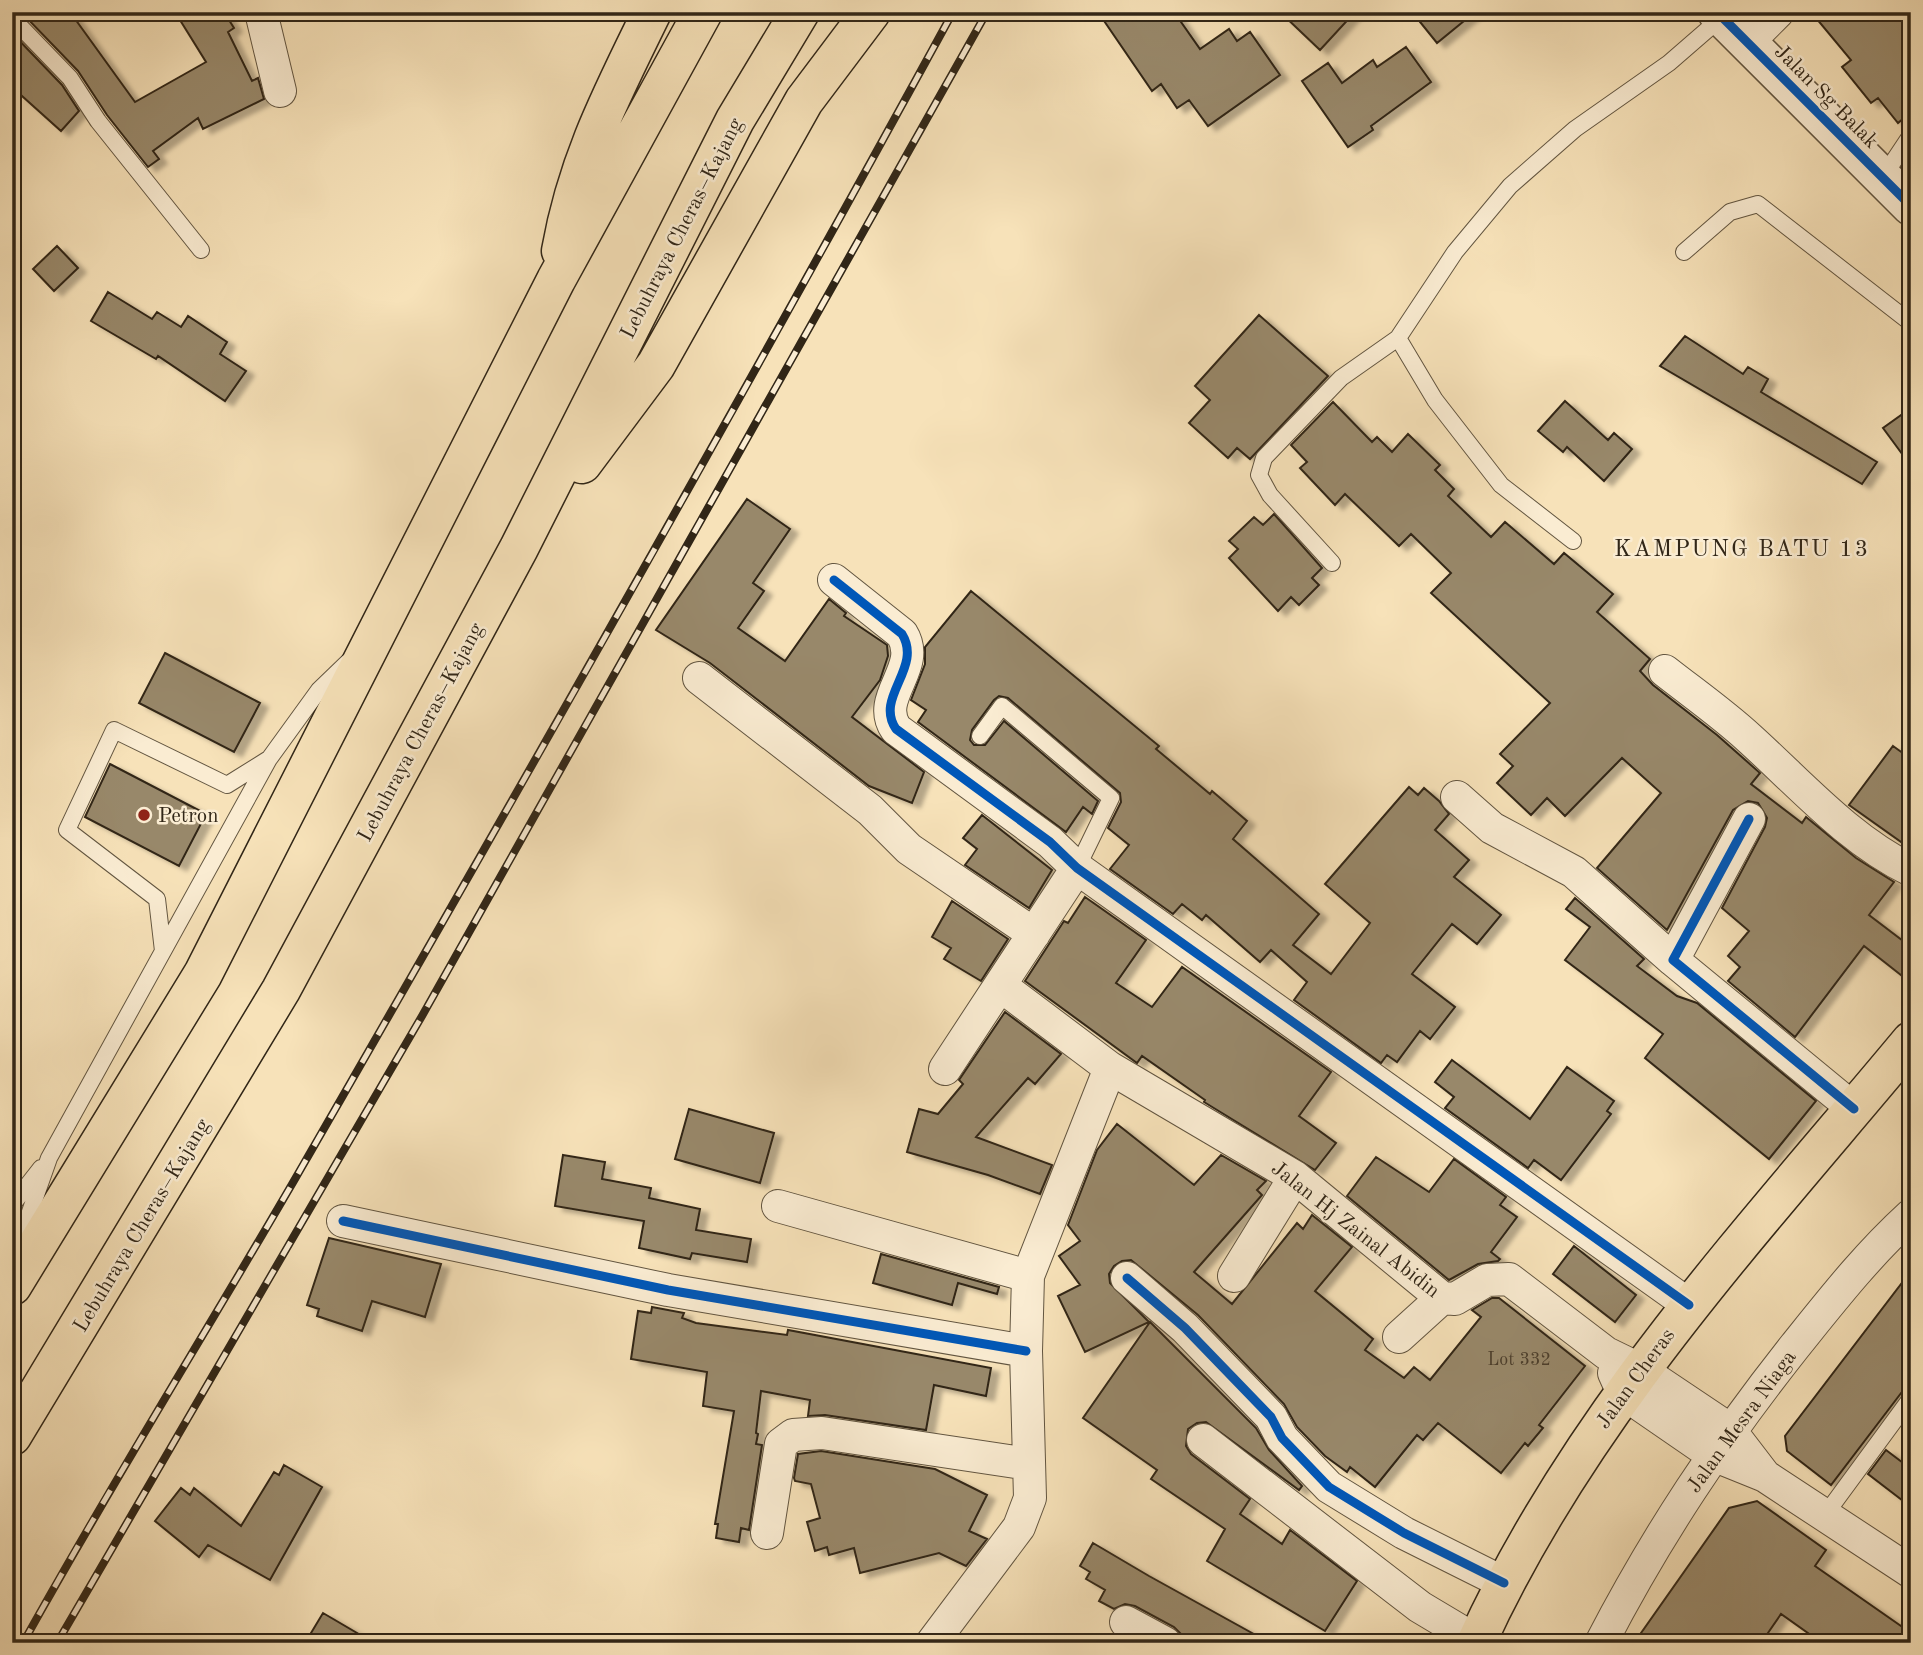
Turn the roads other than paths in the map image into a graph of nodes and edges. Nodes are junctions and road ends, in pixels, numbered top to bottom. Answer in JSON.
{"nodes":[{"id":1,"x":261,"y":12,"type":"edge"},
{"id":2,"x":652,"y":12,"type":"edge"},
{"id":3,"x":703,"y":12,"type":"edge"},
{"id":4,"x":800,"y":12,"type":"edge"},
{"id":5,"x":870,"y":12,"type":"edge"},
{"id":6,"x":1778,"y":12,"type":"edge"},
{"id":7,"x":12,"y":18,"type":"edge"},
{"id":8,"x":1729,"y":24,"type":"edge"},
{"id":9,"x":279,"y":91,"type":"dead end"},
{"id":10,"x":1911,"y":135,"type":"edge"},
{"id":11,"x":1883,"y":178,"type":"junction"},
{"id":12,"x":1911,"y":206,"type":"edge"},
{"id":13,"x":201,"y":250,"type":"dead end"},
{"id":14,"x":1684,"y":252,"type":"dead end"},
{"id":15,"x":556,"y":280,"type":"junction"},
{"id":16,"x":1911,"y":323,"type":"edge"},
{"id":17,"x":1398,"y":338,"type":"junction"},
{"id":18,"x":1573,"y":541,"type":"dead end"},
{"id":19,"x":519,"y":548,"type":"junction"},
{"id":20,"x":1332,"y":563,"type":"dead end"},
{"id":21,"x":834,"y":580,"type":"dead end"},
{"id":22,"x":371,"y":640,"type":"junction"},
{"id":23,"x":1665,"y":671,"type":"dead end"},
{"id":24,"x":699,"y":678,"type":"dead end"},
{"id":25,"x":980,"y":736,"type":"dead end"},
{"id":26,"x":269,"y":759,"type":"junction"},
{"id":27,"x":1457,"y":797,"type":"dead end"},
{"id":28,"x":1749,"y":819,"type":"dead end"},
{"id":29,"x":1077,"y":868,"type":"junction"},
{"id":30,"x":1911,"y":870,"type":"edge"},
{"id":31,"x":1034,"y":934,"type":"junction"},
{"id":32,"x":163,"y":951,"type":"junction"},
{"id":33,"x":1673,"y":960,"type":"junction"},
{"id":34,"x":1001,"y":986,"type":"junction"},
{"id":35,"x":1911,"y":1041,"type":"edge"},
{"id":36,"x":1110,"y":1068,"type":"junction"},
{"id":37,"x":945,"y":1069,"type":"dead end"},
{"id":38,"x":1854,"y":1109,"type":"junction"},
{"id":39,"x":49,"y":1158,"type":"junction"},
{"id":40,"x":1296,"y":1177,"type":"junction"},
{"id":41,"x":12,"y":1205,"type":"edge"},
{"id":42,"x":778,"y":1206,"type":"dead end"},
{"id":43,"x":1910,"y":1218,"type":"edge"},
{"id":44,"x":343,"y":1221,"type":"dead end"},
{"id":45,"x":12,"y":1261,"type":"edge"},
{"id":46,"x":1028,"y":1276,"type":"junction"},
{"id":47,"x":1234,"y":1276,"type":"dead end"},
{"id":48,"x":1127,"y":1278,"type":"dead end"},
{"id":49,"x":12,"y":1286,"type":"edge"},
{"id":50,"x":1442,"y":1298,"type":"junction"},
{"id":51,"x":1689,"y":1304,"type":"junction"},
{"id":52,"x":1399,"y":1337,"type":"dead end"},
{"id":53,"x":1026,"y":1352,"type":"junction"},
{"id":54,"x":1632,"y":1382,"type":"junction"},
{"id":55,"x":1911,"y":1398,"type":"edge"},
{"id":56,"x":1730,"y":1429,"type":"junction"},
{"id":57,"x":12,"y":1436,"type":"edge"},
{"id":58,"x":1203,"y":1440,"type":"dead end"},
{"id":59,"x":1713,"y":1455,"type":"junction"},
{"id":60,"x":1028,"y":1464,"type":"junction"},
{"id":61,"x":1765,"y":1476,"type":"junction"},
{"id":62,"x":1825,"y":1515,"type":"junction"},
{"id":63,"x":767,"y":1533,"type":"dead end"},
{"id":64,"x":1911,"y":1572,"type":"edge"},
{"id":65,"x":1504,"y":1583,"type":"junction"},
{"id":66,"x":1126,"y":1622,"type":"dead end"},
{"id":67,"x":945,"y":1635,"type":"edge"},
{"id":68,"x":1477,"y":1642,"type":"edge"},
{"id":69,"x":1165,"y":1643,"type":"edge"},
{"id":70,"x":1601,"y":1643,"type":"edge"}],
"edges":[{"from":1,"to":9,"type":"street"},
{"from":2,"to":15,"type":"main road"},
{"from":3,"to":15,"type":"main road"},
{"from":4,"to":19,"type":"main road","name":"Lebuhraya Cheras–Kajang"},
{"from":5,"to":19,"type":"main road"},
{"from":6,"to":8,"type":"street"},
{"from":7,"to":13,"type":"lane"},
{"from":8,"to":11,"type":"street","name":"Jalan Sg Balak"},
{"from":8,"to":17,"type":"lane"},
{"from":10,"to":11,"type":"lane"},
{"from":11,"to":12,"type":"street","name":"Jalan Sg Balak"},
{"from":14,"to":16,"type":"lane"},
{"from":15,"to":22,"type":"main road"},
{"from":17,"to":18,"type":"lane"},
{"from":17,"to":20,"type":"lane"},
{"from":19,"to":57,"type":"main road","name":"Lebuhraya Cheras–Kajang"},
{"from":21,"to":29,"type":"street"},
{"from":22,"to":26,"type":"lane"},
{"from":22,"to":49,"type":"main road"},
{"from":23,"to":30,"type":"street"},
{"from":24,"to":31,"type":"street"},
{"from":25,"to":29,"type":"lane"},
{"from":26,"to":32,"type":"lane"},
{"from":26,"to":32,"type":"lane"},
{"from":27,"to":33,"type":"street"},
{"from":28,"to":33,"type":"street"},
{"from":29,"to":31,"type":"street"},
{"from":29,"to":51,"type":"street"},
{"from":31,"to":34,"type":"street"},
{"from":32,"to":39,"type":"lane"},
{"from":33,"to":38,"type":"street"},
{"from":34,"to":36,"type":"street","name":"Jalan Hj Zainal Abidin"},
{"from":34,"to":37,"type":"street"},
{"from":35,"to":38,"type":"main road","name":"Jalan Cheras"},
{"from":36,"to":40,"type":"street","name":"Jalan Hj Zainal Abidin"},
{"from":36,"to":46,"type":"street"},
{"from":38,"to":51,"type":"main road","name":"Jalan Cheras"},
{"from":39,"to":41,"type":"lane"},
{"from":39,"to":45,"type":"lane"},
{"from":40,"to":47,"type":"street"},
{"from":40,"to":50,"type":"street","name":"Jalan Hj Zainal Abidin"},
{"from":42,"to":46,"type":"street"},
{"from":43,"to":56,"type":"street","name":"Jalan Mesra Niaga"},
{"from":44,"to":53,"type":"street"},
{"from":46,"to":53,"type":"street"},
{"from":48,"to":65,"type":"street"},
{"from":50,"to":52,"type":"street"},
{"from":50,"to":54,"type":"street","name":"Jalan Hj Zainal Abidin"},
{"from":51,"to":54,"type":"main road","name":"Jalan Cheras"},
{"from":53,"to":60,"type":"street"},
{"from":54,"to":56,"type":"street"},
{"from":54,"to":59,"type":"street"},
{"from":54,"to":65,"type":"main road","name":"Jalan Cheras"},
{"from":55,"to":62,"type":"lane"},
{"from":56,"to":59,"type":"street","name":"Jalan Mesra Niaga"},
{"from":56,"to":61,"type":"street"},
{"from":58,"to":68,"type":"street"},
{"from":59,"to":61,"type":"street"},
{"from":59,"to":70,"type":"street","name":"Jalan Mesra Niaga"},
{"from":60,"to":63,"type":"street"},
{"from":60,"to":67,"type":"street"},
{"from":61,"to":62,"type":"street"},
{"from":62,"to":64,"type":"street"},
{"from":65,"to":68,"type":"main road","name":"Jalan Cheras"},
{"from":66,"to":69,"type":"street"}]}
